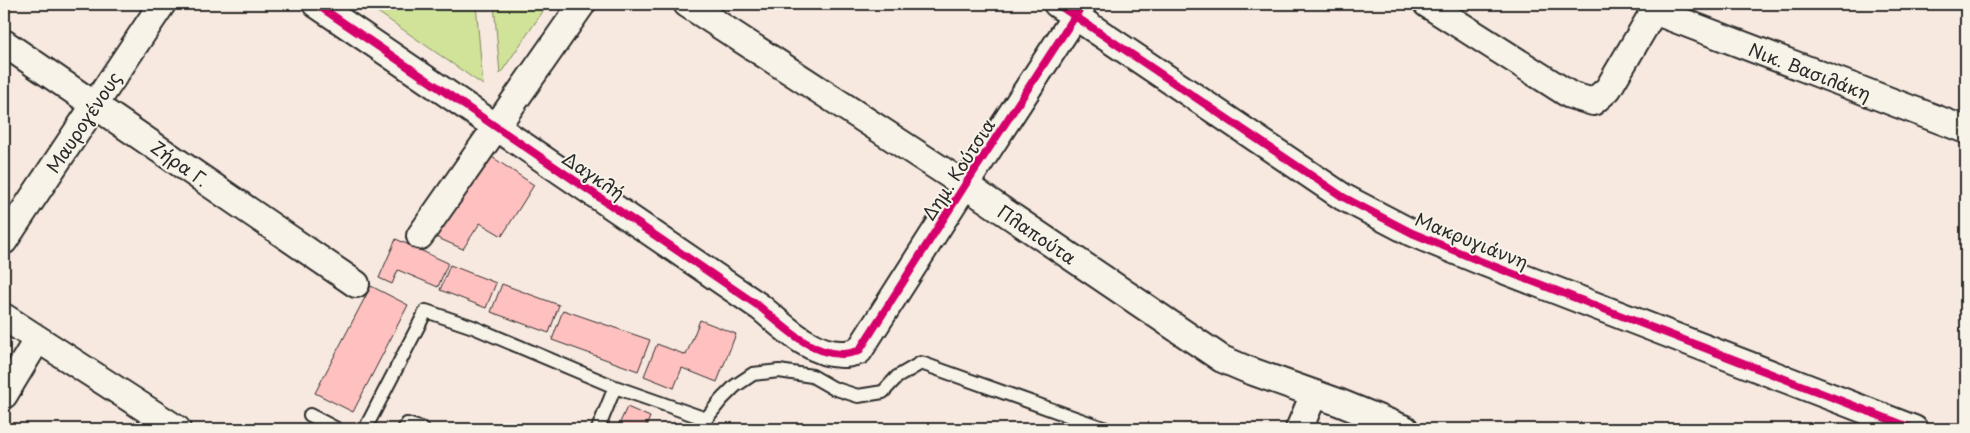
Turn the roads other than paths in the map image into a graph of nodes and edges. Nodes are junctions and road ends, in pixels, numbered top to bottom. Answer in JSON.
{"nodes":[{"id":1,"x":162,"y":4,"type":"edge"},
{"id":2,"x":316,"y":4,"type":"edge"},
{"id":3,"x":582,"y":4,"type":"edge"},
{"id":4,"x":687,"y":4,"type":"edge"},
{"id":5,"x":1428,"y":4,"type":"edge"},
{"id":6,"x":1072,"y":8,"type":"edge"},
{"id":7,"x":1656,"y":8,"type":"edge"},
{"id":8,"x":4,"y":43,"type":"edge"},
{"id":9,"x":95,"y":105,"type":"junction"},
{"id":10,"x":496,"y":127,"type":"junction"},
{"id":11,"x":1966,"y":130,"type":"edge"},
{"id":12,"x":964,"y":185,"type":"junction"},
{"id":13,"x":420,"y":236,"type":"dead end"},
{"id":14,"x":4,"y":241,"type":"edge"},
{"id":15,"x":356,"y":284,"type":"dead end"},
{"id":16,"x":4,"y":317,"type":"edge"},
{"id":17,"x":37,"y":340,"type":"junction"},
{"id":18,"x":859,"y":351,"type":"joint"},
{"id":19,"x":615,"y":388,"type":"junction"},
{"id":20,"x":4,"y":394,"type":"edge"},
{"id":21,"x":1314,"y":394,"type":"junction"},
{"id":22,"x":310,"y":415,"type":"dead end"},
{"id":23,"x":704,"y":424,"type":"edge"},
{"id":24,"x":177,"y":429,"type":"edge"},
{"id":25,"x":338,"y":429,"type":"edge"},
{"id":26,"x":366,"y":429,"type":"edge"},
{"id":27,"x":404,"y":429,"type":"edge"},
{"id":28,"x":423,"y":429,"type":"edge"},
{"id":29,"x":598,"y":429,"type":"edge"},
{"id":30,"x":1106,"y":429,"type":"edge"},
{"id":31,"x":1299,"y":429,"type":"edge"},
{"id":32,"x":1405,"y":429,"type":"edge"},
{"id":33,"x":1914,"y":429,"type":"edge"}],
"edges":[{"from":1,"to":9,"type":"street","name":"Μαυρογένους"},
{"from":2,"to":10,"type":"street","name":"Δαγκλή"},
{"from":3,"to":10,"type":"street"},
{"from":4,"to":12,"type":"street","name":"Πλαπούτα"},
{"from":5,"to":7,"type":"street"},
{"from":6,"to":12,"type":"street","name":"Δημ. Κούτσια"},
{"from":6,"to":33,"type":"street","name":"Μακρυγιάννη"},
{"from":7,"to":11,"type":"street","name":"Νικ. Βασιλάκη"},
{"from":8,"to":9,"type":"street","name":"Ζήρα Γ."},
{"from":9,"to":14,"type":"street","name":"Μαυρογένους"},
{"from":9,"to":15,"type":"street","name":"Ζήρα Γ."},
{"from":10,"to":13,"type":"street"},
{"from":10,"to":18,"type":"street","name":"Δαγκλή"},
{"from":12,"to":18,"type":"street","name":"Δημ. Κούτσια"},
{"from":12,"to":21,"type":"street","name":"Πλαπούτα"},
{"from":16,"to":17,"type":"street"},
{"from":17,"to":20,"type":"street"},
{"from":17,"to":24,"type":"street"},
{"from":19,"to":23,"type":"lane"},
{"from":19,"to":26,"type":"lane"},
{"from":19,"to":29,"type":"lane"},
{"from":21,"to":31,"type":"street"},
{"from":21,"to":32,"type":"street","name":"Πλαπούτα"},
{"from":22,"to":25,"type":"lane"},
{"from":23,"to":30,"type":"lane"},
{"from":27,"to":28,"type":"lane"}]}
